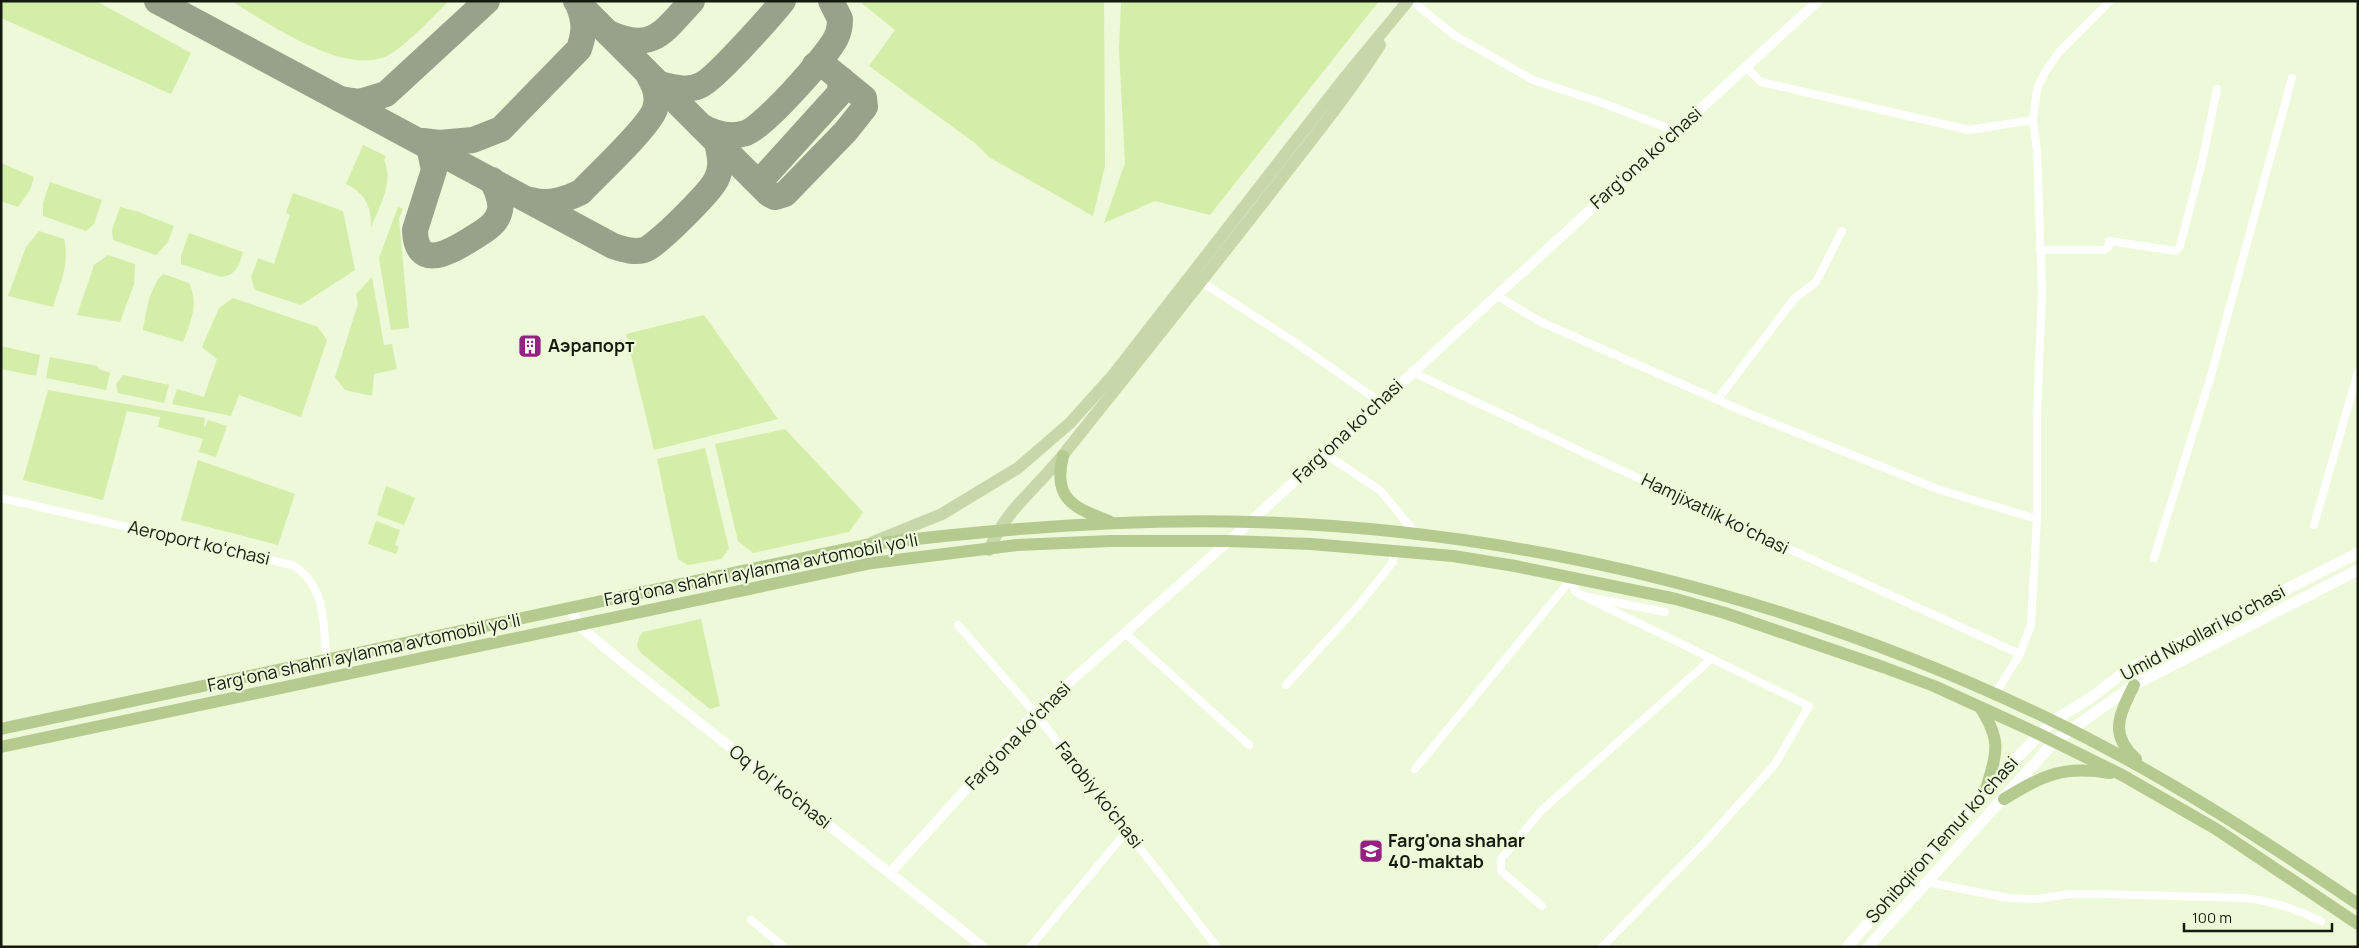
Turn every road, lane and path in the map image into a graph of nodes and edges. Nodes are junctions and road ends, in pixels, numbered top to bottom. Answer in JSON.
{"nodes":[{"id":1,"x":1408,"y":1,"type":"edge"},
{"id":2,"x":1412,"y":1,"type":"edge"},
{"id":3,"x":1818,"y":1,"type":"edge"},
{"id":4,"x":2110,"y":1,"type":"edge"},
{"id":5,"x":1746,"y":67,"type":"junction"},
{"id":6,"x":2292,"y":78,"type":"dead end"},
{"id":7,"x":2216,"y":89,"type":"dead end"},
{"id":8,"x":2033,"y":120,"type":"junction"},
{"id":9,"x":1675,"y":131,"type":"junction"},
{"id":10,"x":1842,"y":231,"type":"dead end"},
{"id":11,"x":2040,"y":250,"type":"junction"},
{"id":12,"x":1200,"y":281,"type":"junction"},
{"id":13,"x":1496,"y":295,"type":"junction"},
{"id":14,"x":1412,"y":372,"type":"junction"},
{"id":15,"x":2358,"y":372,"type":"edge"},
{"id":16,"x":1718,"y":399,"type":"junction"},
{"id":17,"x":1380,"y":402,"type":"junction"},
{"id":18,"x":1324,"y":453,"type":"junction"},
{"id":19,"x":1063,"y":456,"type":"junction"},
{"id":20,"x":1,"y":498,"type":"edge"},
{"id":21,"x":2037,"y":519,"type":"junction"},
{"id":22,"x":1250,"y":522,"type":"junction"},
{"id":23,"x":1114,"y":523,"type":"junction"},
{"id":24,"x":2314,"y":525,"type":"dead end"},
{"id":25,"x":997,"y":531,"type":"junction"},
{"id":26,"x":1415,"y":533,"type":"junction"},
{"id":27,"x":1227,"y":541,"type":"junction"},
{"id":28,"x":865,"y":545,"type":"junction"},
{"id":29,"x":989,"y":550,"type":"junction"},
{"id":30,"x":1393,"y":550,"type":"junction"},
{"id":31,"x":2358,"y":553,"type":"edge"},
{"id":32,"x":2154,"y":558,"type":"dead end"},
{"id":33,"x":2358,"y":570,"type":"edge"},
{"id":34,"x":1573,"y":577,"type":"junction"},
{"id":35,"x":1583,"y":596,"type":"junction"},
{"id":36,"x":571,"y":608,"type":"junction"},
{"id":37,"x":1665,"y":612,"type":"dead end"},
{"id":38,"x":578,"y":624,"type":"junction"},
{"id":39,"x":958,"y":625,"type":"dead end"},
{"id":40,"x":1125,"y":633,"type":"junction"},
{"id":41,"x":2020,"y":654,"type":"junction"},
{"id":42,"x":1711,"y":660,"type":"junction"},
{"id":43,"x":326,"y":661,"type":"junction"},
{"id":44,"x":1286,"y":685,"type":"dead end"},
{"id":45,"x":2134,"y":685,"type":"junction"},
{"id":46,"x":1995,"y":694,"type":"junction"},
{"id":47,"x":1980,"y":707,"type":"junction"},
{"id":48,"x":1035,"y":713,"type":"junction"},
{"id":49,"x":2054,"y":721,"type":"junction"},
{"id":50,"x":1,"y":729,"type":"edge"},
{"id":51,"x":2070,"y":729,"type":"junction"},
{"id":52,"x":2039,"y":734,"type":"junction"},
{"id":53,"x":2055,"y":741,"type":"junction"},
{"id":54,"x":1249,"y":745,"type":"dead end"},
{"id":55,"x":1,"y":747,"type":"edge"},
{"id":56,"x":1415,"y":769,"type":"dead end"},
{"id":57,"x":2151,"y":772,"type":"junction"},
{"id":58,"x":2122,"y":775,"type":"junction"},
{"id":59,"x":1986,"y":789,"type":"junction"},
{"id":60,"x":2004,"y":799,"type":"junction"},
{"id":61,"x":1127,"y":831,"type":"junction"},
{"id":62,"x":890,"y":873,"type":"junction"},
{"id":63,"x":1926,"y":882,"type":"junction"},
{"id":64,"x":2358,"y":904,"type":"edge"},
{"id":65,"x":1542,"y":906,"type":"dead end"},
{"id":66,"x":750,"y":920,"type":"dead end"},
{"id":67,"x":2321,"y":921,"type":"dead end"},
{"id":68,"x":2358,"y":924,"type":"edge"},
{"id":69,"x":784,"y":947,"type":"edge"},
{"id":70,"x":983,"y":947,"type":"edge"},
{"id":71,"x":1030,"y":947,"type":"edge"},
{"id":72,"x":1216,"y":947,"type":"edge"},
{"id":73,"x":1602,"y":947,"type":"edge"},
{"id":74,"x":1846,"y":947,"type":"edge"},
{"id":75,"x":1868,"y":947,"type":"edge"}],
"edges":[{"from":1,"to":12,"type":"main road"},
{"from":1,"to":28,"type":"main road"},
{"from":2,"to":9,"type":"street"},
{"from":3,"to":5,"type":"street","name":"Fargʻona koʻchasi"},
{"from":4,"to":8,"type":"street"},
{"from":5,"to":8,"type":"street"},
{"from":5,"to":9,"type":"street","name":"Fargʻona koʻchasi"},
{"from":6,"to":32,"type":"street"},
{"from":7,"to":11,"type":"street"},
{"from":8,"to":11,"type":"street"},
{"from":9,"to":13,"type":"street","name":"Fargʻona koʻchasi"},
{"from":10,"to":16,"type":"street"},
{"from":11,"to":21,"type":"street"},
{"from":12,"to":17,"type":"street"},
{"from":12,"to":19,"type":"main road"},
{"from":13,"to":14,"type":"street","name":"Fargʻona koʻchasi"},
{"from":13,"to":16,"type":"street"},
{"from":14,"to":17,"type":"street","name":"Fargʻona koʻchasi"},
{"from":14,"to":41,"type":"street","name":"Hamjixatlik koʻchasi"},
{"from":15,"to":24,"type":"street"},
{"from":16,"to":21,"type":"street"},
{"from":17,"to":18,"type":"street","name":"Fargʻona koʻchasi"},
{"from":18,"to":22,"type":"street","name":"Fargʻona koʻchasi"},
{"from":18,"to":26,"type":"street"},
{"from":19,"to":23,"type":"highway"},
{"from":19,"to":25,"type":"main road"},
{"from":20,"to":43,"type":"street","name":"Aeroport koʻchasi"},
{"from":21,"to":41,"type":"street"},
{"from":22,"to":23,"type":"highway","name":"Fargʻona shahri aylanma avtomobil yoʻli"},
{"from":22,"to":26,"type":"highway","name":"Fargʻona shahri aylanma avtomobil yoʻli"},
{"from":22,"to":27,"type":"street","name":"Fargʻona koʻchasi"},
{"from":23,"to":25,"type":"highway","name":"Fargʻona shahri aylanma avtomobil yoʻli"},
{"from":25,"to":28,"type":"highway","name":"Fargʻona shahri aylanma avtomobil yoʻli"},
{"from":25,"to":29,"type":"main road"},
{"from":26,"to":46,"type":"highway","name":"Fargʻona shahri aylanma avtomobil yoʻli"},
{"from":27,"to":29,"type":"highway","name":"Fargʻona shahri aylanma avtomobil yoʻli"},
{"from":27,"to":30,"type":"highway","name":"Fargʻona shahri aylanma avtomobil yoʻli"},
{"from":27,"to":40,"type":"street","name":"Fargʻona koʻchasi"},
{"from":28,"to":36,"type":"highway","name":"Fargʻona shahri aylanma avtomobil yoʻli"},
{"from":29,"to":38,"type":"highway","name":"Fargʻona shahri aylanma avtomobil yoʻli"},
{"from":30,"to":34,"type":"highway","name":"Fargʻona shahri aylanma avtomobil yoʻli"},
{"from":30,"to":44,"type":"street"},
{"from":31,"to":49,"type":"main road","name":"Umid Nixollari koʻchasi"},
{"from":33,"to":45,"type":"main road","name":"Umid Nixollari koʻchasi"},
{"from":34,"to":35,"type":"street"},
{"from":34,"to":47,"type":"highway","name":"Fargʻona shahri aylanma avtomobil yoʻli"},
{"from":34,"to":56,"type":"street"},
{"from":35,"to":37,"type":"street"},
{"from":35,"to":42,"type":"street"},
{"from":36,"to":38,"type":"street"},
{"from":36,"to":43,"type":"highway","name":"Fargʻona shahri aylanma avtomobil yoʻli"},
{"from":38,"to":55,"type":"highway","name":"Fargʻona shahri aylanma avtomobil yoʻli"},
{"from":38,"to":62,"type":"street","name":"Oq Yol' ko'chasi"},
{"from":39,"to":48,"type":"street","name":"Farobiy ko'chasi"},
{"from":40,"to":48,"type":"street","name":"Fargʻona koʻchasi"},
{"from":40,"to":54,"type":"street"},
{"from":41,"to":46,"type":"street"},
{"from":42,"to":65,"type":"street"},
{"from":42,"to":73,"type":"street"},
{"from":43,"to":50,"type":"highway","name":"Fargʻona shahri aylanma avtomobil yoʻli"},
{"from":45,"to":51,"type":"main road","name":"Umid Nixollari koʻchasi"},
{"from":45,"to":57,"type":"highway"},
{"from":46,"to":49,"type":"highway","name":"Fargʻona shahri aylanma avtomobil yoʻli"},
{"from":47,"to":52,"type":"highway","name":"Fargʻona shahri aylanma avtomobil yoʻli"},
{"from":47,"to":59,"type":"highway"},
{"from":48,"to":61,"type":"street","name":"Farobiy ko'chasi"},
{"from":48,"to":62,"type":"street","name":"Fargʻona koʻchasi"},
{"from":49,"to":51,"type":"highway","name":"Fargʻona shahri aylanma avtomobil yoʻli"},
{"from":49,"to":52,"type":"main road","name":"Umid Nixollari koʻchasi"},
{"from":51,"to":53,"type":"main road","name":"Umid Nixollari koʻchasi"},
{"from":51,"to":57,"type":"highway","name":"Fargʻona shahri aylanma avtomobil yoʻli"},
{"from":52,"to":53,"type":"highway","name":"Fargʻona shahri aylanma avtomobil yoʻli"},
{"from":52,"to":59,"type":"main road","name":"Sohibqiron Temur koʻchasi"},
{"from":53,"to":58,"type":"highway","name":"Fargʻona shahri aylanma avtomobil yoʻli"},
{"from":53,"to":60,"type":"main road","name":"Sohibqiron Temur koʻchasi"},
{"from":57,"to":64,"type":"highway","name":"Fargʻona shahri aylanma avtomobil yoʻli"},
{"from":58,"to":60,"type":"highway"},
{"from":58,"to":68,"type":"highway","name":"Fargʻona shahri aylanma avtomobil yoʻli"},
{"from":59,"to":74,"type":"main road","name":"Sohibqiron Temur koʻchasi"},
{"from":60,"to":63,"type":"main road","name":"Sohibqiron Temur koʻchasi"},
{"from":61,"to":71,"type":"street"},
{"from":61,"to":72,"type":"street","name":"Farobiy ko'chasi"},
{"from":62,"to":70,"type":"street","name":"Oq Yol' ko'chasi"},
{"from":63,"to":67,"type":"street"},
{"from":63,"to":75,"type":"main road","name":"Sohibqiron Temur koʻchasi"},
{"from":66,"to":69,"type":"street"}]}
